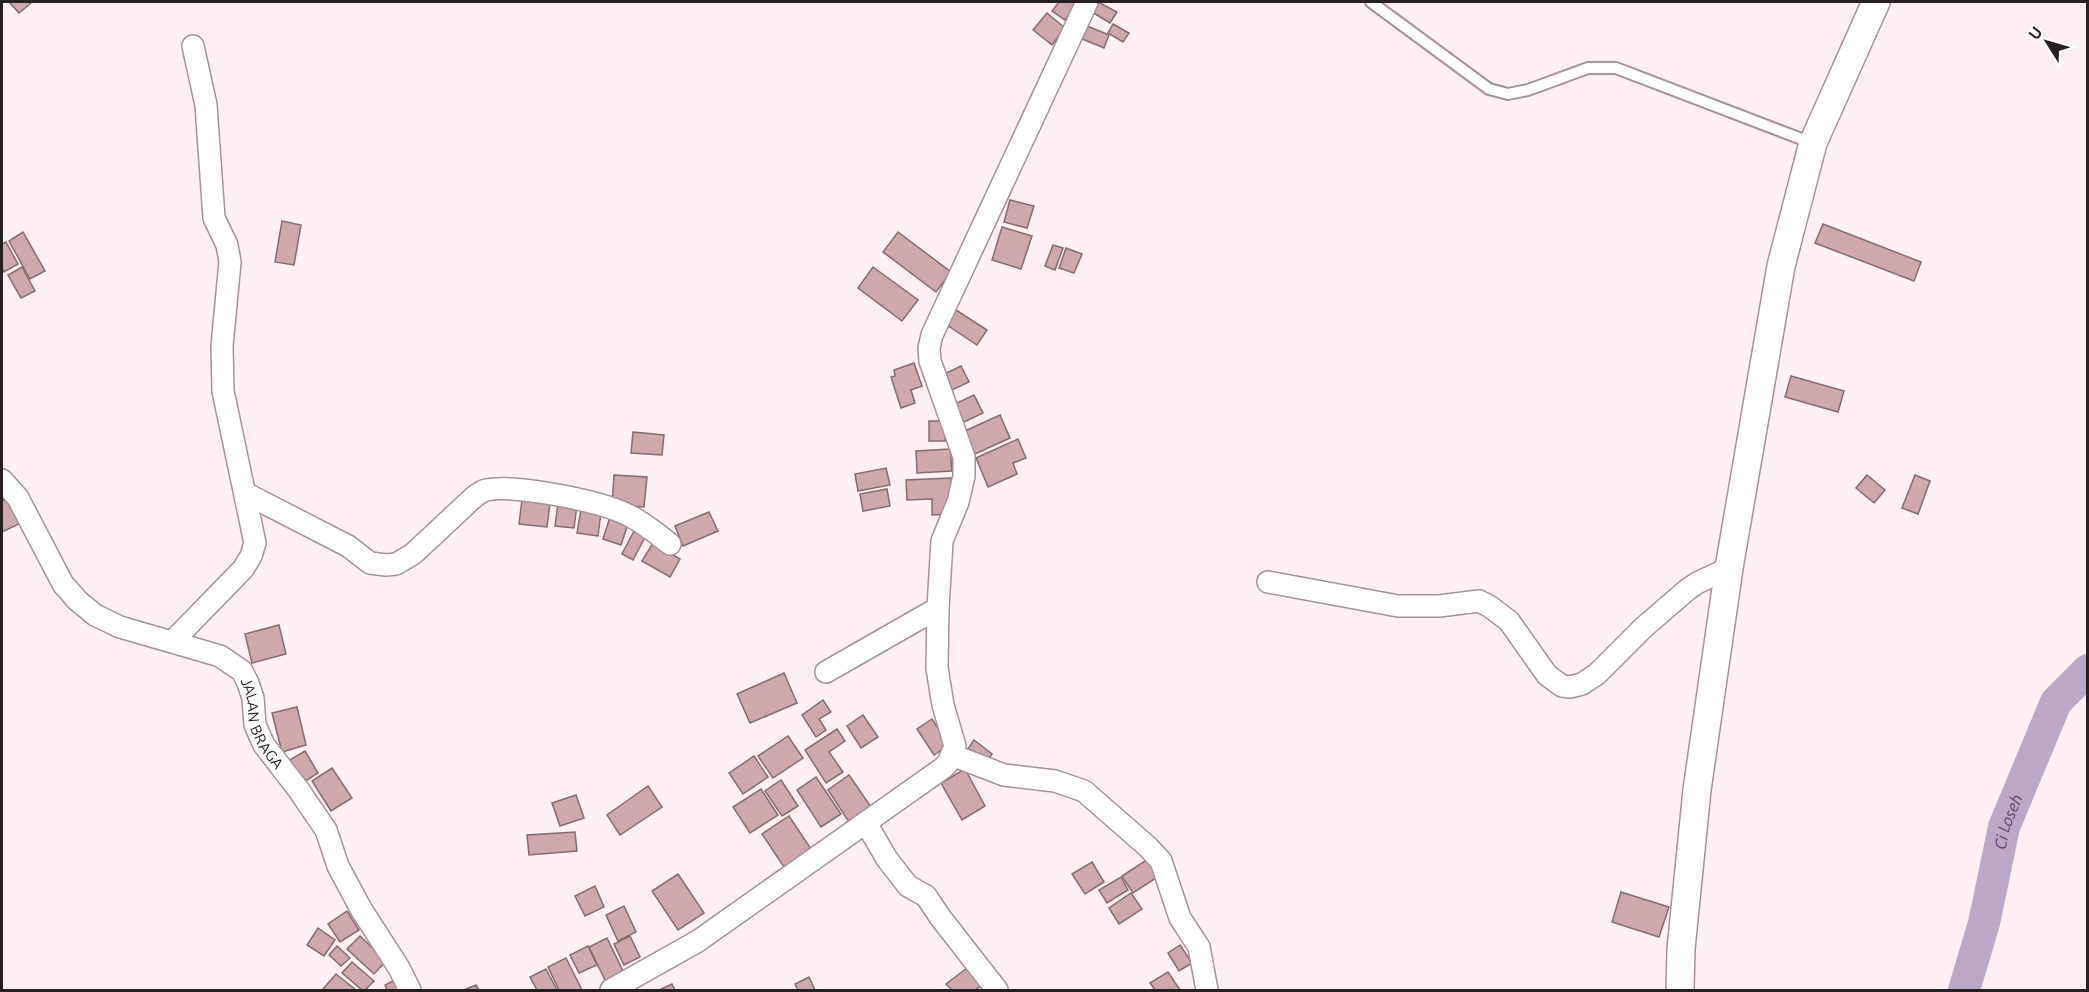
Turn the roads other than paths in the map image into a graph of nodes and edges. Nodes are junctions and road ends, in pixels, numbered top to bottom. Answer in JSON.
{"nodes":[{"id":1,"x":1087,"y":2,"type":"edge"},
{"id":2,"x":1371,"y":2,"type":"edge"},
{"id":3,"x":1876,"y":2,"type":"edge"},
{"id":4,"x":194,"y":46,"type":"dead end"},
{"id":5,"x":1813,"y":143,"type":"junction"},
{"id":6,"x":2,"y":480,"type":"edge"},
{"id":7,"x":245,"y":493,"type":"junction"},
{"id":8,"x":670,"y":544,"type":"dead end"},
{"id":9,"x":1730,"y":568,"type":"junction"},
{"id":10,"x":1268,"y":582,"type":"dead end"},
{"id":11,"x":938,"y":608,"type":"junction"},
{"id":12,"x":173,"y":641,"type":"junction"},
{"id":13,"x":826,"y":672,"type":"dead end"},
{"id":14,"x":952,"y":755,"type":"junction"},
{"id":15,"x":866,"y":823,"type":"junction"},
{"id":16,"x":410,"y":990,"type":"edge"},
{"id":17,"x":611,"y":990,"type":"edge"},
{"id":18,"x":997,"y":990,"type":"edge"},
{"id":19,"x":1207,"y":990,"type":"edge"},
{"id":20,"x":1680,"y":990,"type":"edge"}],
"edges":[{"from":1,"to":11,"type":"street"},
{"from":2,"to":5,"type":"lane"},
{"from":3,"to":5,"type":"street"},
{"from":4,"to":7,"type":"street"},
{"from":5,"to":9,"type":"street"},
{"from":6,"to":12,"type":"street","name":"JALAN BRAGA"},
{"from":7,"to":8,"type":"street"},
{"from":7,"to":12,"type":"street"},
{"from":9,"to":10,"type":"street"},
{"from":9,"to":20,"type":"street"},
{"from":11,"to":13,"type":"street"},
{"from":11,"to":14,"type":"street"},
{"from":12,"to":16,"type":"street","name":"JALAN BRAGA"},
{"from":14,"to":15,"type":"street"},
{"from":14,"to":19,"type":"street"},
{"from":15,"to":17,"type":"street"},
{"from":15,"to":18,"type":"street"}]}
